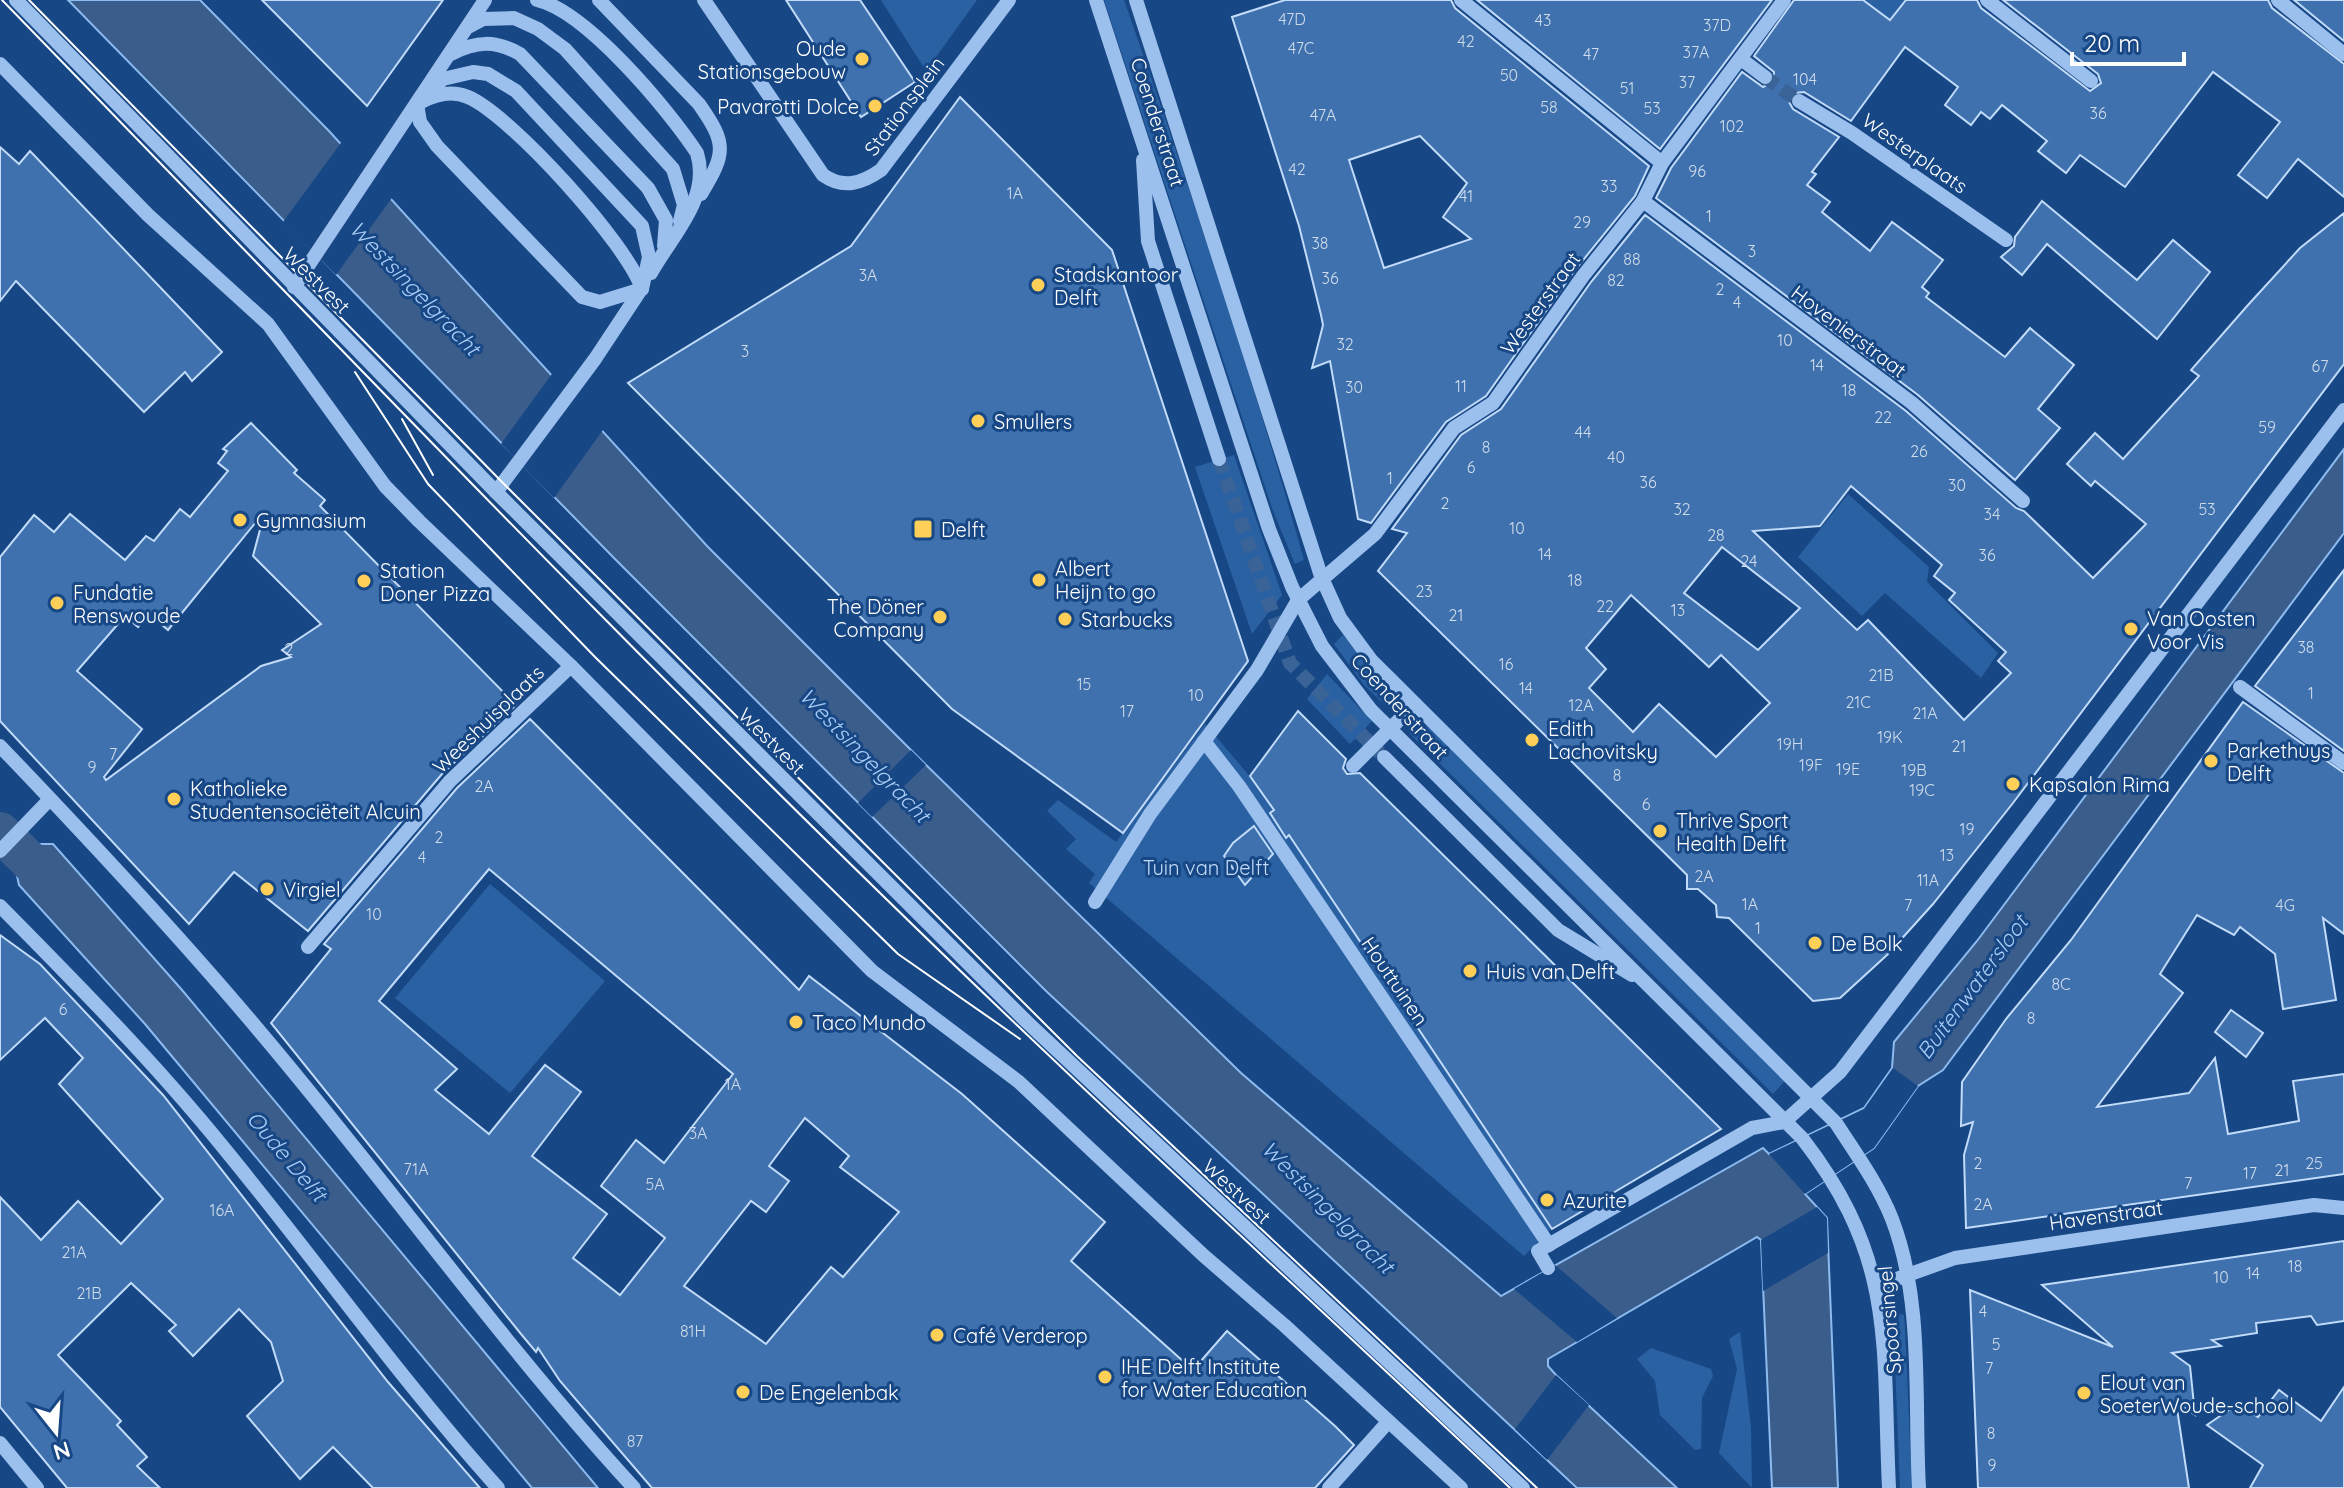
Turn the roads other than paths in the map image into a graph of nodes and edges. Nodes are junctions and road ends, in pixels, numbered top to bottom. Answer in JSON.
{"nodes":[{"id":1,"x":16,"y":0,"type":"edge"},
{"id":2,"x":485,"y":0,"type":"edge"},
{"id":3,"x":537,"y":0,"type":"edge"},
{"id":4,"x":599,"y":0,"type":"edge"},
{"id":5,"x":704,"y":0,"type":"edge"},
{"id":6,"x":1009,"y":0,"type":"edge"},
{"id":7,"x":1096,"y":0,"type":"edge"},
{"id":8,"x":1136,"y":0,"type":"edge"},
{"id":9,"x":1461,"y":0,"type":"edge"},
{"id":10,"x":1784,"y":0,"type":"edge"},
{"id":11,"x":1987,"y":0,"type":"edge"},
{"id":12,"x":2278,"y":0,"type":"edge"},
{"id":13,"x":467,"y":27,"type":"junction"},
{"id":14,"x":2344,"y":54,"type":"edge"},
{"id":15,"x":449,"y":55,"type":"junction"},
{"id":16,"x":1741,"y":59,"type":"junction"},
{"id":17,"x":0,"y":64,"type":"edge"},
{"id":18,"x":1765,"y":77,"type":"tunnel mouth"},
{"id":19,"x":2091,"y":81,"type":"dead end"},
{"id":20,"x":1799,"y":101,"type":"tunnel mouth"},
{"id":21,"x":417,"y":104,"type":"junction"},
{"id":22,"x":1142,"y":139,"type":"junction"},
{"id":23,"x":1662,"y":163,"type":"junction"},
{"id":24,"x":697,"y":201,"type":"junction"},
{"id":25,"x":1643,"y":201,"type":"junction"},
{"id":26,"x":679,"y":225,"type":"junction"},
{"id":27,"x":2006,"y":240,"type":"dead end"},
{"id":28,"x":663,"y":251,"type":"junction"},
{"id":29,"x":294,"y":287,"type":"junction"},
{"id":30,"x":642,"y":289,"type":"junction"},
{"id":31,"x":2344,"y":410,"type":"edge"},
{"id":32,"x":1219,"y":459,"type":"tunnel mouth"},
{"id":33,"x":496,"y":492,"type":"junction"},
{"id":34,"x":2023,"y":501,"type":"dead end"},
{"id":35,"x":1321,"y":576,"type":"junction"},
{"id":36,"x":1298,"y":600,"type":"junction"},
{"id":37,"x":571,"y":666,"type":"junction"},
{"id":38,"x":2240,"y":687,"type":"dead end"},
{"id":39,"x":1415,"y":704,"type":"junction"},
{"id":40,"x":1389,"y":730,"type":"junction"},
{"id":41,"x":1204,"y":741,"type":"junction"},
{"id":42,"x":0,"y":746,"type":"edge"},
{"id":43,"x":1384,"y":757,"type":"tunnel mouth"},
{"id":44,"x":2344,"y":763,"type":"edge"},
{"id":45,"x":1353,"y":766,"type":"dead end"},
{"id":46,"x":50,"y":799,"type":"junction"},
{"id":47,"x":0,"y":851,"type":"edge"},
{"id":48,"x":1095,"y":902,"type":"dead end"},
{"id":49,"x":0,"y":906,"type":"edge"},
{"id":50,"x":308,"y":947,"type":"dead end"},
{"id":51,"x":1652,"y":987,"type":"junction"},
{"id":52,"x":1812,"y":1099,"type":"junction"},
{"id":53,"x":1784,"y":1122,"type":"junction"},
{"id":54,"x":1836,"y":1123,"type":"joint"},
{"id":55,"x":1802,"y":1138,"type":"joint"},
{"id":56,"x":2344,"y":1208,"type":"edge"},
{"id":57,"x":1549,"y":1245,"type":"junction"},
{"id":58,"x":1548,"y":1268,"type":"dead end"},
{"id":59,"x":1907,"y":1276,"type":"junction"},
{"id":60,"x":1877,"y":1286,"type":"junction"},
{"id":61,"x":1388,"y":1422,"type":"junction"},
{"id":62,"x":0,"y":1443,"type":"edge"},
{"id":63,"x":37,"y":1488,"type":"edge"},
{"id":64,"x":498,"y":1488,"type":"edge"},
{"id":65,"x":634,"y":1488,"type":"edge"},
{"id":66,"x":1329,"y":1488,"type":"edge"},
{"id":67,"x":1461,"y":1488,"type":"edge"},
{"id":68,"x":1523,"y":1488,"type":"edge"},
{"id":69,"x":1889,"y":1488,"type":"edge"},
{"id":70,"x":1919,"y":1488,"type":"edge"}],
"edges":[{"from":1,"to":29,"type":"street","name":"Westvest"},
{"from":2,"to":13,"type":"street"},
{"from":3,"to":24,"type":"street"},
{"from":4,"to":24,"type":"street"},
{"from":5,"to":6,"type":"street","name":"Stationsplein"},
{"from":7,"to":22,"type":"street","name":"Coenderstraat"},
{"from":8,"to":35,"type":"street","name":"Coenderstraat"},
{"from":9,"to":23,"type":"street"},
{"from":10,"to":16,"type":"street","name":"Westerstraat"},
{"from":11,"to":19,"type":"street"},
{"from":12,"to":14,"type":"street"},
{"from":13,"to":15,"type":"street"},
{"from":13,"to":26,"type":"street"},
{"from":15,"to":21,"type":"street"},
{"from":15,"to":28,"type":"street"},
{"from":16,"to":18,"type":"street"},
{"from":16,"to":23,"type":"street","name":"Westerstraat"},
{"from":17,"to":37,"type":"street"},
{"from":20,"to":27,"type":"street","name":"Westerplaats"},
{"from":21,"to":29,"type":"street"},
{"from":21,"to":30,"type":"street"},
{"from":21,"to":30,"type":"street"},
{"from":21,"to":30,"type":"street"},
{"from":22,"to":32,"type":"street"},
{"from":22,"to":36,"type":"street","name":"Coenderstraat"},
{"from":23,"to":25,"type":"street","name":"Westerstraat"},
{"from":24,"to":26,"type":"street"},
{"from":25,"to":34,"type":"street","name":"Hovenierstraat"},
{"from":25,"to":35,"type":"street","name":"Westerstraat"},
{"from":26,"to":28,"type":"street"},
{"from":28,"to":30,"type":"street"},
{"from":29,"to":33,"type":"street","name":"Westvest"},
{"from":30,"to":33,"type":"street"},
{"from":31,"to":52,"type":"street"},
{"from":33,"to":68,"type":"street","name":"Westvest"},
{"from":35,"to":36,"type":"street","name":"Westerstraat"},
{"from":35,"to":39,"type":"street","name":"Coenderstraat"},
{"from":36,"to":40,"type":"street","name":"Coenderstraat"},
{"from":36,"to":41,"type":"street"},
{"from":37,"to":50,"type":"street","name":"Weeshuisplaats"},
{"from":37,"to":61,"type":"street"},
{"from":38,"to":44,"type":"street"},
{"from":39,"to":40,"type":"street"},
{"from":39,"to":52,"type":"street","name":"Coenderstraat"},
{"from":40,"to":45,"type":"street"},
{"from":40,"to":51,"type":"street","name":"Coenderstraat"},
{"from":41,"to":48,"type":"street"},
{"from":41,"to":57,"type":"street","name":"Houttuinen"},
{"from":42,"to":46,"type":"street"},
{"from":43,"to":51,"type":"street"},
{"from":46,"to":47,"type":"street"},
{"from":46,"to":65,"type":"street"},
{"from":49,"to":64,"type":"street"},
{"from":51,"to":53,"type":"street","name":"Coenderstraat"},
{"from":52,"to":53,"type":"street"},
{"from":52,"to":54,"type":"street","name":"Coenderstraat"},
{"from":53,"to":55,"type":"street","name":"Coenderstraat"},
{"from":53,"to":57,"type":"street"},
{"from":54,"to":59,"type":"street","name":"Spoorsingel"},
{"from":55,"to":60,"type":"street","name":"Spoorsingel"},
{"from":56,"to":59,"type":"street","name":"Havenstraat"},
{"from":57,"to":58,"type":"street"},
{"from":59,"to":60,"type":"street","name":"Havenstraat"},
{"from":59,"to":70,"type":"street","name":"Spoorsingel"},
{"from":60,"to":69,"type":"street","name":"Spoorsingel"},
{"from":61,"to":66,"type":"street"},
{"from":61,"to":67,"type":"street"},
{"from":62,"to":63,"type":"street"}]}
